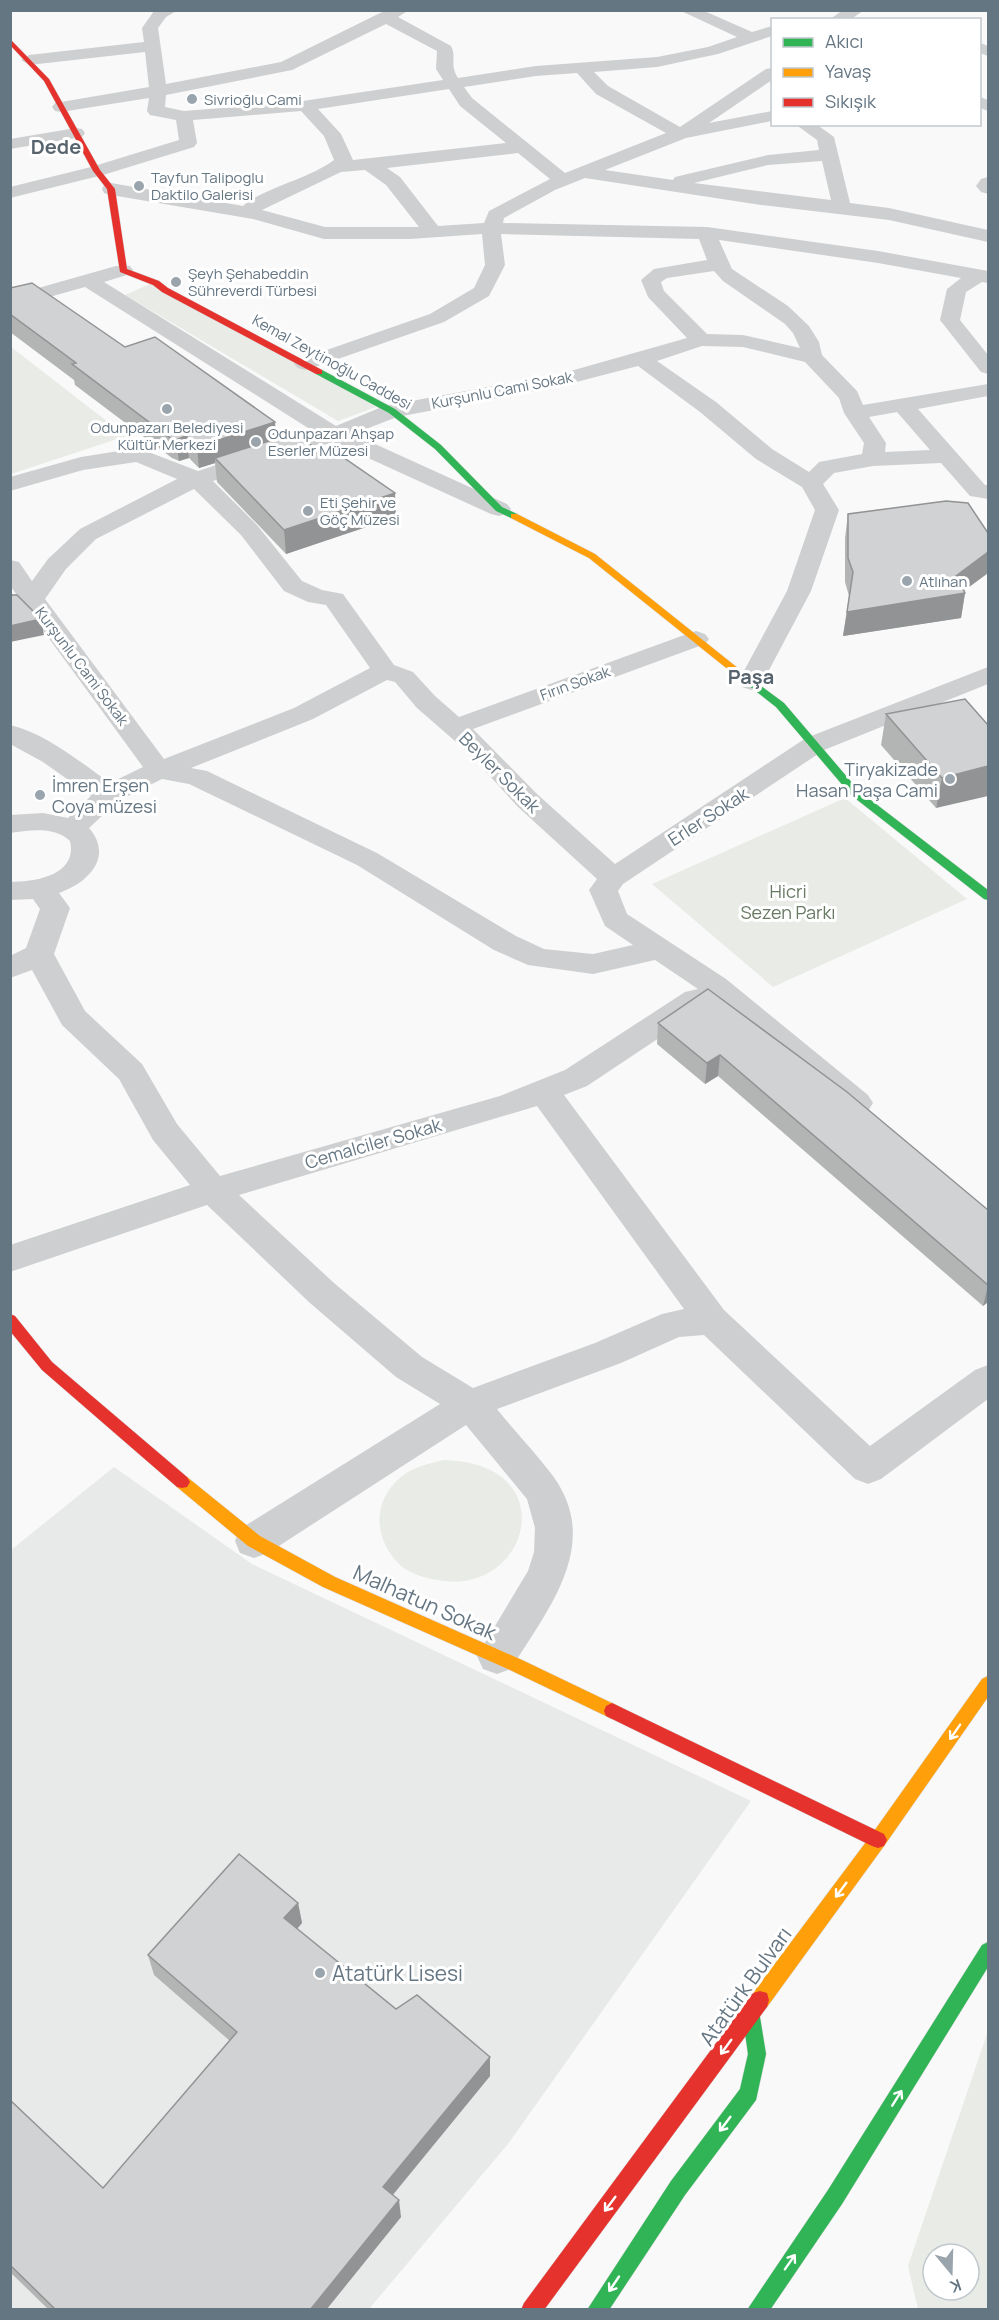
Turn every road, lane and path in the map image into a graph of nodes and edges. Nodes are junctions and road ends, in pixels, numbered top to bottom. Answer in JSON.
{"nodes":[{"id":1,"x":401,"y":10,"type":"edge"},
{"id":2,"x":687,"y":10,"type":"edge"},
{"id":3,"x":856,"y":10,"type":"edge"},
{"id":4,"x":163,"y":12,"type":"edge"},
{"id":5,"x":384,"y":17,"type":"junction"},
{"id":6,"x":840,"y":18,"type":"edge"},
{"id":7,"x":771,"y":31,"type":"edge"},
{"id":8,"x":752,"y":38,"type":"junction"},
{"id":9,"x":10,"y":41,"type":"edge"},
{"id":10,"x":153,"y":45,"type":"junction"},
{"id":11,"x":688,"y":56,"type":"junction"},
{"id":12,"x":303,"y":59,"type":"junction"},
{"id":13,"x":29,"y":60,"type":"junction"},
{"id":14,"x":582,"y":69,"type":"junction"},
{"id":15,"x":716,"y":70,"type":"dead end"},
{"id":16,"x":319,"y":72,"type":"dead end"},
{"id":17,"x":771,"y":74,"type":"edge"},
{"id":18,"x":735,"y":78,"type":"dead end"},
{"id":19,"x":454,"y":84,"type":"junction"},
{"id":20,"x":336,"y":85,"type":"dead end"},
{"id":21,"x":753,"y":86,"type":"junction"},
{"id":22,"x":158,"y":91,"type":"junction"},
{"id":23,"x":352,"y":98,"type":"junction"},
{"id":24,"x":306,"y":106,"type":"junction"},
{"id":25,"x":61,"y":107,"type":"junction"},
{"id":26,"x":184,"y":116,"type":"junction"},
{"id":27,"x":771,"y":116,"type":"edge"},
{"id":28,"x":806,"y":126,"type":"edge"},
{"id":29,"x":76,"y":133,"type":"junction"},
{"id":30,"x":681,"y":134,"type":"junction"},
{"id":31,"x":10,"y":144,"type":"edge"},
{"id":32,"x":521,"y":147,"type":"junction"},
{"id":33,"x":828,"y":155,"type":"junction"},
{"id":34,"x":369,"y":164,"type":"junction"},
{"id":35,"x":336,"y":167,"type":"junction"},
{"id":36,"x":97,"y":171,"type":"junction"},
{"id":37,"x":585,"y":172,"type":"junction"},
{"id":38,"x":564,"y":181,"type":"junction"},
{"id":39,"x":988,"y":183,"type":"edge"},
{"id":40,"x":669,"y":185,"type":"junction"},
{"id":41,"x":988,"y":188,"type":"edge"},
{"id":42,"x":111,"y":189,"type":"junction"},
{"id":43,"x":10,"y":193,"type":"edge"},
{"id":44,"x":842,"y":207,"type":"junction"},
{"id":45,"x":255,"y":214,"type":"junction"},
{"id":46,"x":889,"y":214,"type":"junction"},
{"id":47,"x":491,"y":228,"type":"junction"},
{"id":48,"x":433,"y":232,"type":"junction"},
{"id":49,"x":707,"y":232,"type":"junction"},
{"id":50,"x":988,"y":236,"type":"edge"},
{"id":51,"x":879,"y":256,"type":"junction"},
{"id":52,"x":721,"y":264,"type":"junction"},
{"id":53,"x":123,"y":270,"type":"junction"},
{"id":54,"x":983,"y":277,"type":"edge"},
{"id":55,"x":88,"y":280,"type":"junction"},
{"id":56,"x":10,"y":302,"type":"edge"},
{"id":57,"x":701,"y":340,"type":"junction"},
{"id":58,"x":812,"y":357,"type":"junction"},
{"id":59,"x":641,"y":359,"type":"junction"},
{"id":60,"x":305,"y":364,"type":"junction"},
{"id":61,"x":988,"y":368,"type":"edge"},
{"id":62,"x":988,"y":390,"type":"edge"},
{"id":63,"x":902,"y":404,"type":"junction"},
{"id":64,"x":392,"y":411,"type":"junction"},
{"id":65,"x":855,"y":413,"type":"junction"},
{"id":66,"x":334,"y":434,"type":"junction"},
{"id":67,"x":948,"y":456,"type":"junction"},
{"id":68,"x":873,"y":459,"type":"junction"},
{"id":69,"x":197,"y":479,"type":"junction"},
{"id":70,"x":811,"y":483,"type":"junction"},
{"id":71,"x":10,"y":484,"type":"edge"},
{"id":72,"x":988,"y":492,"type":"edge"},
{"id":73,"x":499,"y":509,"type":"junction"},
{"id":74,"x":10,"y":567,"type":"edge"},
{"id":75,"x":21,"y":600,"type":"edge"},
{"id":76,"x":696,"y":639,"type":"junction"},
{"id":77,"x":385,"y":670,"type":"junction"},
{"id":78,"x":988,"y":675,"type":"edge"},
{"id":79,"x":751,"y":682,"type":"junction"},
{"id":80,"x":948,"y":718,"type":"edge"},
{"id":81,"x":455,"y":728,"type":"junction"},
{"id":82,"x":10,"y":733,"type":"edge"},
{"id":83,"x":816,"y":744,"type":"junction"},
{"id":84,"x":159,"y":770,"type":"junction"},
{"id":85,"x":108,"y":795,"type":"junction"},
{"id":86,"x":10,"y":824,"type":"edge"},
{"id":87,"x":72,"y":829,"type":"junction"},
{"id":88,"x":608,"y":884,"type":"junction"},
{"id":89,"x":40,"y":889,"type":"junction"},
{"id":90,"x":10,"y":891,"type":"edge"},
{"id":91,"x":988,"y":896,"type":"edge"},
{"id":92,"x":660,"y":949,"type":"junction"},
{"id":93,"x":25,"y":961,"type":"edge"},
{"id":94,"x":715,"y":986,"type":"junction"},
{"id":95,"x":543,"y":1091,"type":"junction"},
{"id":96,"x":879,"y":1121,"type":"edge"},
{"id":97,"x":213,"y":1190,"type":"junction"},
{"id":98,"x":10,"y":1259,"type":"edge"},
{"id":99,"x":10,"y":1320,"type":"edge"},
{"id":100,"x":711,"y":1320,"type":"junction"},
{"id":101,"x":988,"y":1380,"type":"edge"},
{"id":102,"x":470,"y":1404,"type":"junction"},
{"id":103,"x":254,"y":1541,"type":"junction"},
{"id":104,"x":497,"y":1656,"type":"junction"},
{"id":105,"x":988,"y":1684,"type":"edge"},
{"id":106,"x":878,"y":1840,"type":"junction"},
{"id":107,"x":988,"y":1951,"type":"edge"},
{"id":108,"x":751,"y":2012,"type":"junction"},
{"id":109,"x":531,"y":2310,"type":"edge"},
{"id":110,"x":597,"y":2310,"type":"edge"},
{"id":111,"x":757,"y":2310,"type":"edge"}],
"edges":[{"from":1,"to":5,"type":"street"},
{"from":2,"to":8,"type":"street"},
{"from":3,"to":6,"type":"street"},
{"from":4,"to":10,"type":"street"},
{"from":5,"to":12,"type":"street"},
{"from":5,"to":19,"type":"street"},
{"from":7,"to":8,"type":"street"},
{"from":8,"to":11,"type":"street"},
{"from":9,"to":13,"type":"street"},
{"from":10,"to":13,"type":"street"},
{"from":10,"to":22,"type":"street"},
{"from":11,"to":14,"type":"street"},
{"from":11,"to":15,"type":"street"},
{"from":12,"to":16,"type":"street"},
{"from":12,"to":22,"type":"street"},
{"from":13,"to":25,"type":"street"},
{"from":14,"to":19,"type":"street"},
{"from":14,"to":30,"type":"street"},
{"from":17,"to":21,"type":"street"},
{"from":18,"to":21,"type":"street"},
{"from":19,"to":23,"type":"street"},
{"from":19,"to":32,"type":"street"},
{"from":20,"to":23,"type":"street"},
{"from":21,"to":30,"type":"street"},
{"from":22,"to":25,"type":"street"},
{"from":22,"to":26,"type":"street"},
{"from":23,"to":24,"type":"street"},
{"from":24,"to":26,"type":"street"},
{"from":24,"to":35,"type":"street"},
{"from":25,"to":29,"type":"street"},
{"from":26,"to":36,"type":"street"},
{"from":27,"to":30,"type":"street"},
{"from":28,"to":33,"type":"street"},
{"from":29,"to":31,"type":"street"},
{"from":29,"to":36,"type":"street"},
{"from":30,"to":37,"type":"street"},
{"from":32,"to":34,"type":"street"},
{"from":32,"to":38,"type":"street"},
{"from":33,"to":40,"type":"street"},
{"from":33,"to":44,"type":"street"},
{"from":34,"to":35,"type":"street"},
{"from":34,"to":48,"type":"street"},
{"from":35,"to":45,"type":"street"},
{"from":36,"to":42,"type":"street"},
{"from":36,"to":43,"type":"street"},
{"from":37,"to":38,"type":"street"},
{"from":37,"to":40,"type":"street"},
{"from":38,"to":47,"type":"street"},
{"from":39,"to":41,"type":"street"},
{"from":40,"to":44,"type":"street"},
{"from":42,"to":45,"type":"street"},
{"from":42,"to":53,"type":"street"},
{"from":44,"to":46,"type":"street"},
{"from":45,"to":48,"type":"street"},
{"from":46,"to":50,"type":"street"},
{"from":46,"to":51,"type":"street"},
{"from":47,"to":48,"type":"street"},
{"from":47,"to":49,"type":"street"},
{"from":47,"to":60,"type":"street"},
{"from":49,"to":51,"type":"street"},
{"from":49,"to":52,"type":"street"},
{"from":51,"to":54,"type":"street"},
{"from":52,"to":57,"type":"street"},
{"from":52,"to":58,"type":"street"},
{"from":53,"to":55,"type":"street"},
{"from":53,"to":60,"type":"street","name":"Kemal Zeytinoğlu Caddesi"},
{"from":54,"to":61,"type":"street"},
{"from":55,"to":56,"type":"street"},
{"from":55,"to":66,"type":"street"},
{"from":57,"to":58,"type":"street","name":"Kurşunlu Cami Sokak"},
{"from":57,"to":59,"type":"street","name":"Kurşunlu Cami Sokak"},
{"from":58,"to":65,"type":"street"},
{"from":59,"to":64,"type":"street","name":"Kurşunlu Cami Sokak"},
{"from":59,"to":70,"type":"street"},
{"from":60,"to":64,"type":"street","name":"Kemal Zeytinoğlu Caddesi"},
{"from":62,"to":63,"type":"street"},
{"from":63,"to":65,"type":"street"},
{"from":63,"to":67,"type":"street"},
{"from":64,"to":66,"type":"street","name":"Kurşunlu Cami Sokak"},
{"from":64,"to":73,"type":"street","name":"Kemal Zeytinoğlu Caddesi"},
{"from":65,"to":68,"type":"street"},
{"from":66,"to":69,"type":"street","name":"Kurşunlu Cami Sokak"},
{"from":66,"to":73,"type":"street"},
{"from":67,"to":68,"type":"street"},
{"from":67,"to":72,"type":"street"},
{"from":68,"to":70,"type":"street"},
{"from":69,"to":71,"type":"street"},
{"from":69,"to":75,"type":"street","name":"Kurşunlu Cami Sokak"},
{"from":69,"to":77,"type":"street"},
{"from":70,"to":79,"type":"street"},
{"from":73,"to":76,"type":"street","name":"Kemal Zeytinoğlu Caddesi"},
{"from":74,"to":75,"type":"street"},
{"from":75,"to":84,"type":"street","name":"Kurşunlu Cami Sokak"},
{"from":76,"to":79,"type":"street","name":"Kemal Zeytinoğlu Caddesi"},
{"from":76,"to":81,"type":"street","name":"Fırın Sokak"},
{"from":77,"to":81,"type":"street","name":"Beyler Sokak"},
{"from":77,"to":84,"type":"street"},
{"from":78,"to":83,"type":"street"},
{"from":79,"to":83,"type":"street","name":"Kemal Zeytinoğlu Caddesi"},
{"from":80,"to":83,"type":"street"},
{"from":81,"to":88,"type":"street","name":"Beyler Sokak"},
{"from":82,"to":85,"type":"street"},
{"from":83,"to":88,"type":"street","name":"Erler Sokak"},
{"from":83,"to":91,"type":"street","name":"Kemal Zeytinoğlu Caddesi"},
{"from":84,"to":85,"type":"street"},
{"from":84,"to":92,"type":"street"},
{"from":85,"to":87,"type":"street"},
{"from":86,"to":87,"type":"street"},
{"from":87,"to":89,"type":"street"},
{"from":88,"to":92,"type":"street"},
{"from":89,"to":90,"type":"street"},
{"from":89,"to":93,"type":"street"},
{"from":92,"to":94,"type":"street"},
{"from":93,"to":97,"type":"street"},
{"from":94,"to":95,"type":"street","name":"Cemalciler Sokak"},
{"from":94,"to":96,"type":"street"},
{"from":95,"to":97,"type":"street","name":"Cemalciler Sokak"},
{"from":95,"to":100,"type":"street"},
{"from":97,"to":98,"type":"street","name":"Cemalciler Sokak"},
{"from":97,"to":102,"type":"street"},
{"from":99,"to":103,"type":"street","name":"Malhatun Sokak"},
{"from":100,"to":101,"type":"street"},
{"from":100,"to":102,"type":"street"},
{"from":102,"to":103,"type":"street"},
{"from":102,"to":104,"type":"street"},
{"from":103,"to":104,"type":"street","name":"Malhatun Sokak"},
{"from":104,"to":106,"type":"street","name":"Malhatun Sokak"},
{"from":105,"to":106,"type":"street","name":"Atatürk Bulvarı","one_way":true},
{"from":106,"to":108,"type":"street","name":"Atatürk Bulvarı","one_way":true},
{"from":111,"to":107,"type":"street","one_way":true},
{"from":108,"to":109,"type":"street","name":"Atatürk Bulvarı","one_way":true},
{"from":108,"to":110,"type":"street","one_way":true}]}
